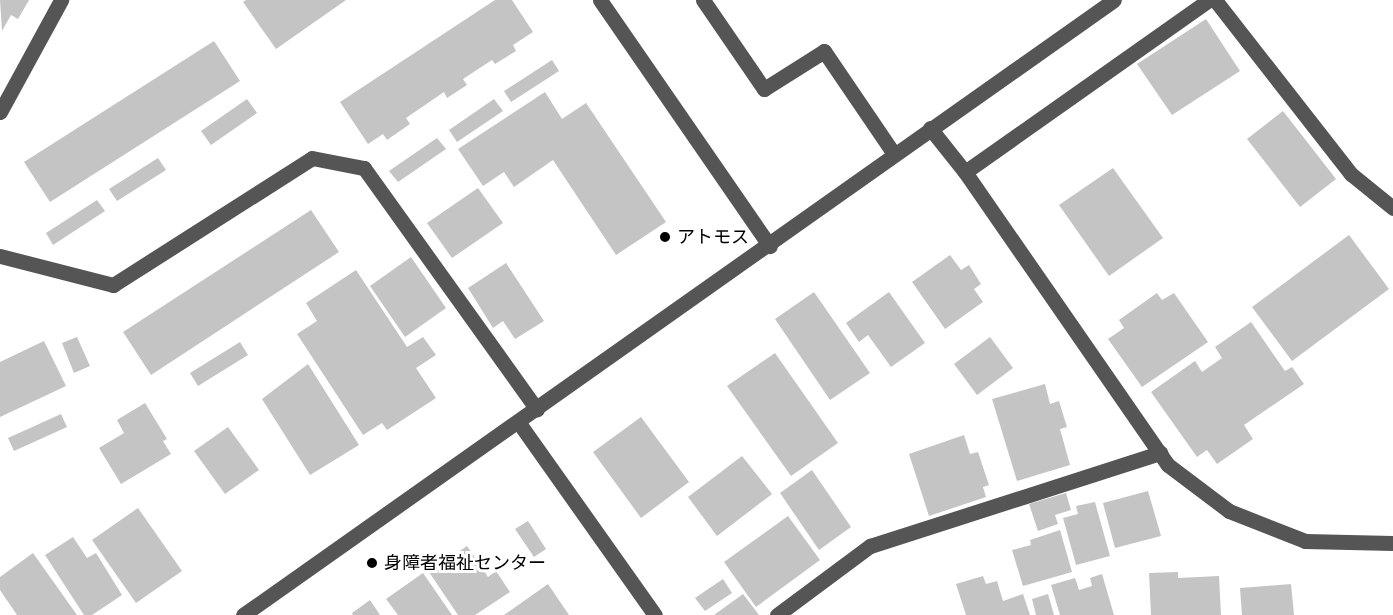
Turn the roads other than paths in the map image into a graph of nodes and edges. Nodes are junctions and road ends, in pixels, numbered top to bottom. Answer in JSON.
{"nodes":[{"id":1,"x":62,"y":0,"type":"edge"},
{"id":2,"x":600,"y":0,"type":"edge"},
{"id":3,"x":703,"y":0,"type":"edge"},
{"id":4,"x":1114,"y":0,"type":"edge"},
{"id":5,"x":1209,"y":0,"type":"edge"},
{"id":6,"x":1215,"y":0,"type":"edge"},
{"id":7,"x":0,"y":112,"type":"edge"},
{"id":8,"x":930,"y":128,"type":"junction"},
{"id":9,"x":894,"y":154,"type":"junction"},
{"id":10,"x":965,"y":172,"type":"junction"},
{"id":11,"x":1393,"y":208,"type":"edge"},
{"id":12,"x":770,"y":246,"type":"junction"},
{"id":13,"x":0,"y":256,"type":"edge"},
{"id":14,"x":537,"y":410,"type":"junction"},
{"id":15,"x":519,"y":423,"type":"junction"},
{"id":16,"x":1160,"y":453,"type":"junction"},
{"id":17,"x":1393,"y":543,"type":"edge"},
{"id":18,"x":243,"y":615,"type":"edge"},
{"id":19,"x":655,"y":615,"type":"edge"},
{"id":20,"x":777,"y":615,"type":"edge"}],
"edges":[{"from":1,"to":7,"type":"street"},
{"from":2,"to":12,"type":"street"},
{"from":3,"to":9,"type":"street"},
{"from":4,"to":8,"type":"street"},
{"from":5,"to":10,"type":"street"},
{"from":6,"to":11,"type":"street"},
{"from":8,"to":9,"type":"street"},
{"from":8,"to":10,"type":"street"},
{"from":9,"to":12,"type":"street"},
{"from":10,"to":16,"type":"street"},
{"from":12,"to":14,"type":"street"},
{"from":13,"to":14,"type":"street"},
{"from":14,"to":15,"type":"street"},
{"from":15,"to":18,"type":"street"},
{"from":15,"to":19,"type":"street"},
{"from":16,"to":17,"type":"street"},
{"from":16,"to":20,"type":"street"}]}
